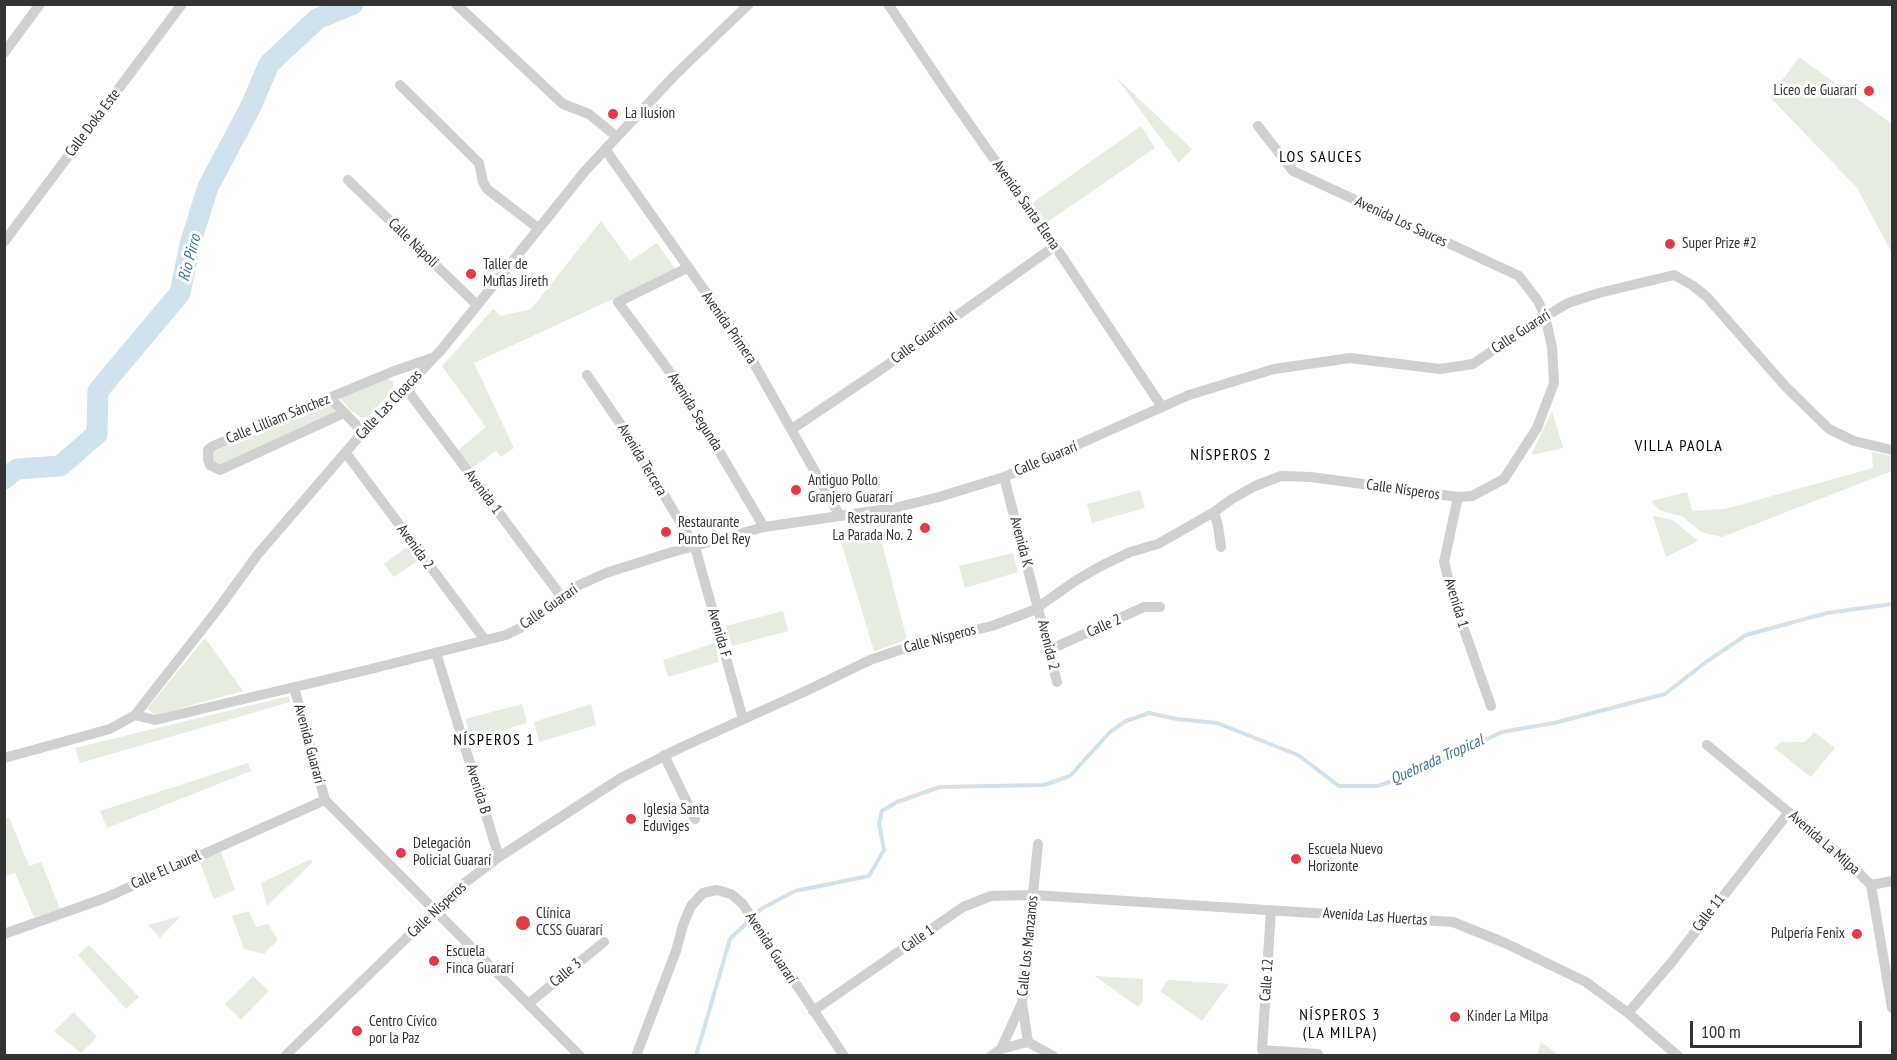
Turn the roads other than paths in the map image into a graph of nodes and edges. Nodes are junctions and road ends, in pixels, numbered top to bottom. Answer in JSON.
{"nodes":[{"id":1,"x":40,"y":4,"type":"edge"},
{"id":2,"x":182,"y":4,"type":"edge"},
{"id":3,"x":456,"y":4,"type":"edge"},
{"id":4,"x":749,"y":4,"type":"edge"},
{"id":5,"x":888,"y":4,"type":"edge"},
{"id":6,"x":4,"y":53,"type":"edge"},
{"id":7,"x":400,"y":86,"type":"dead end"},
{"id":8,"x":1258,"y":126,"type":"dead end"},
{"id":9,"x":617,"y":137,"type":"junction"},
{"id":10,"x":605,"y":149,"type":"junction"},
{"id":11,"x":348,"y":180,"type":"dead end"},
{"id":12,"x":538,"y":228,"type":"junction"},
{"id":13,"x":4,"y":242,"type":"edge"},
{"id":14,"x":1055,"y":246,"type":"junction"},
{"id":15,"x":687,"y":268,"type":"junction"},
{"id":16,"x":477,"y":305,"type":"junction"},
{"id":17,"x":1545,"y":316,"type":"junction"},
{"id":18,"x":435,"y":356,"type":"junction"},
{"id":19,"x":587,"y":375,"type":"dead end"},
{"id":20,"x":405,"y":387,"type":"junction"},
{"id":21,"x":330,"y":398,"type":"junction"},
{"id":22,"x":1162,"y":407,"type":"junction"},
{"id":23,"x":344,"y":413,"type":"junction"},
{"id":24,"x":792,"y":429,"type":"junction"},
{"id":25,"x":363,"y":432,"type":"junction"},
{"id":26,"x":1893,"y":450,"type":"edge"},
{"id":27,"x":346,"y":453,"type":"junction"},
{"id":28,"x":1004,"y":477,"type":"junction"},
{"id":29,"x":1458,"y":497,"type":"junction"},
{"id":30,"x":1214,"y":512,"type":"junction"},
{"id":31,"x":840,"y":516,"type":"junction"},
{"id":32,"x":764,"y":527,"type":"junction"},
{"id":33,"x":1221,"y":547,"type":"dead end"},
{"id":34,"x":695,"y":548,"type":"junction"},
{"id":35,"x":561,"y":596,"type":"junction"},
{"id":36,"x":1038,"y":607,"type":"junction"},
{"id":37,"x":1160,"y":607,"type":"dead end"},
{"id":38,"x":485,"y":640,"type":"junction"},
{"id":39,"x":1049,"y":650,"type":"junction"},
{"id":40,"x":436,"y":653,"type":"junction"},
{"id":41,"x":1057,"y":682,"type":"dead end"},
{"id":42,"x":294,"y":687,"type":"junction"},
{"id":43,"x":1491,"y":706,"type":"dead end"},
{"id":44,"x":135,"y":715,"type":"junction"},
{"id":45,"x":743,"y":719,"type":"junction"},
{"id":46,"x":1707,"y":745,"type":"dead end"},
{"id":47,"x":664,"y":756,"type":"junction"},
{"id":48,"x":4,"y":758,"type":"edge"},
{"id":49,"x":325,"y":800,"type":"junction"},
{"id":50,"x":1789,"y":812,"type":"junction"},
{"id":51,"x":695,"y":819,"type":"dead end"},
{"id":52,"x":1038,"y":844,"type":"dead end"},
{"id":53,"x":499,"y":857,"type":"junction"},
{"id":54,"x":1893,"y":881,"type":"edge"},
{"id":55,"x":1871,"y":885,"type":"junction"},
{"id":56,"x":1033,"y":895,"type":"junction"},
{"id":57,"x":1271,"y":910,"type":"junction"},
{"id":58,"x":435,"y":911,"type":"junction"},
{"id":59,"x":4,"y":934,"type":"edge"},
{"id":60,"x":604,"y":942,"type":"dead end"},
{"id":61,"x":1022,"y":1003,"type":"junction"},
{"id":62,"x":528,"y":1004,"type":"junction"},
{"id":63,"x":1893,"y":1008,"type":"edge"},
{"id":64,"x":813,"y":1011,"type":"junction"},
{"id":65,"x":1628,"y":1013,"type":"junction"},
{"id":66,"x":1028,"y":1042,"type":"junction"},
{"id":67,"x":1001,"y":1048,"type":"junction"},
{"id":68,"x":1318,"y":1054,"type":"dead end"},
{"id":69,"x":285,"y":1056,"type":"edge"},
{"id":70,"x":580,"y":1056,"type":"edge"},
{"id":71,"x":636,"y":1056,"type":"edge"},
{"id":72,"x":844,"y":1056,"type":"edge"},
{"id":73,"x":991,"y":1056,"type":"edge"},
{"id":74,"x":1053,"y":1056,"type":"edge"},
{"id":75,"x":1678,"y":1056,"type":"edge"}],
"edges":[{"from":1,"to":6,"type":"street"},
{"from":2,"to":13,"type":"street","name":"Calle Doka Este"},
{"from":3,"to":9,"type":"street"},
{"from":4,"to":9,"type":"street","name":"Calle Las Cloacas"},
{"from":5,"to":14,"type":"street","name":"Avenida Santa Elena"},
{"from":7,"to":12,"type":"street"},
{"from":8,"to":17,"type":"street","name":"Avenida Los Sauces"},
{"from":9,"to":10,"type":"street","name":"Calle Las Cloacas"},
{"from":10,"to":12,"type":"street","name":"Calle Las Cloacas"},
{"from":10,"to":15,"type":"street","name":"Avenida Primera"},
{"from":11,"to":16,"type":"street","name":"Calle Nápoli"},
{"from":12,"to":16,"type":"street","name":"Calle Las Cloacas"},
{"from":14,"to":22,"type":"street","name":"Avenida Santa Elena"},
{"from":14,"to":24,"type":"street","name":"Calle Guacimal"},
{"from":15,"to":24,"type":"street","name":"Avenida Primera"},
{"from":15,"to":32,"type":"street","name":"Avenida Segunda"},
{"from":16,"to":18,"type":"street","name":"Calle Las Cloacas"},
{"from":17,"to":22,"type":"street","name":"Calle Guararí"},
{"from":17,"to":26,"type":"street","name":"Calle Guararí"},
{"from":17,"to":29,"type":"street","name":"Calle Nísperos"},
{"from":18,"to":20,"type":"street","name":"Calle Las Cloacas"},
{"from":18,"to":21,"type":"street","name":"Calle Lilliam Sánchez"},
{"from":19,"to":34,"type":"street","name":"Avenida Tercera"},
{"from":20,"to":25,"type":"street","name":"Calle Las Cloacas"},
{"from":20,"to":35,"type":"street","name":"Avenida 1"},
{"from":21,"to":23,"type":"street"},
{"from":21,"to":23,"type":"street","name":"Calle Lilliam Sánchez"},
{"from":22,"to":28,"type":"street","name":"Calle Guararí"},
{"from":23,"to":25,"type":"street"},
{"from":24,"to":31,"type":"street","name":"Avenida Primera"},
{"from":25,"to":27,"type":"street","name":"Calle Las Cloacas"},
{"from":27,"to":38,"type":"street","name":"Avenida 2"},
{"from":27,"to":44,"type":"street","name":"Calle Las Cloacas"},
{"from":28,"to":31,"type":"street","name":"Calle Guararí"},
{"from":28,"to":36,"type":"street","name":"Avenida K"},
{"from":29,"to":30,"type":"street","name":"Calle Nísperos"},
{"from":29,"to":43,"type":"street","name":"Avenida 1"},
{"from":30,"to":33,"type":"street"},
{"from":30,"to":36,"type":"street","name":"Calle Nísperos"},
{"from":31,"to":32,"type":"street","name":"Calle Guararí"},
{"from":32,"to":34,"type":"street","name":"Calle Guararí"},
{"from":34,"to":35,"type":"street","name":"Calle Guararí"},
{"from":34,"to":45,"type":"street","name":"Avenida F"},
{"from":35,"to":38,"type":"street","name":"Calle Guararí"},
{"from":36,"to":39,"type":"street","name":"Avenida 2"},
{"from":36,"to":45,"type":"street","name":"Calle Nísperos"},
{"from":37,"to":39,"type":"street","name":"Calle 2"},
{"from":38,"to":40,"type":"street","name":"Calle Guararí"},
{"from":39,"to":41,"type":"street","name":"Avenida 2"},
{"from":40,"to":42,"type":"street","name":"Calle Guararí"},
{"from":40,"to":53,"type":"street","name":"Avenida B"},
{"from":42,"to":44,"type":"street","name":"Calle Guararí"},
{"from":42,"to":49,"type":"street","name":"Avenida Guararí"},
{"from":44,"to":48,"type":"street","name":"Calle Las Cloacas"},
{"from":45,"to":47,"type":"street","name":"Calle Nísperos"},
{"from":46,"to":50,"type":"street","name":"Avenida La Milpa"},
{"from":47,"to":51,"type":"street"},
{"from":47,"to":53,"type":"street","name":"Calle Nísperos"},
{"from":49,"to":58,"type":"street","name":"Avenida Guararí"},
{"from":49,"to":59,"type":"street","name":"Calle El Laurel"},
{"from":50,"to":55,"type":"street","name":"Avenida La Milpa"},
{"from":50,"to":65,"type":"street","name":"Calle 11"},
{"from":52,"to":56,"type":"street","name":"Calle Los Manzanos"},
{"from":53,"to":58,"type":"street","name":"Calle Nísperos"},
{"from":54,"to":55,"type":"street"},
{"from":55,"to":63,"type":"street","name":"Avenida La Milpa"},
{"from":56,"to":57,"type":"street","name":"Avenida Las Huertas"},
{"from":56,"to":61,"type":"street","name":"Calle Los Manzanos"},
{"from":56,"to":64,"type":"street","name":"Calle 1"},
{"from":57,"to":65,"type":"street","name":"Avenida Las Huertas"},
{"from":57,"to":68,"type":"street","name":"Calle 12"},
{"from":58,"to":62,"type":"street","name":"Avenida Guararí"},
{"from":58,"to":69,"type":"street","name":"Calle Nísperos"},
{"from":60,"to":62,"type":"street","name":"Calle 3"},
{"from":61,"to":66,"type":"street","name":"Calle Los Manzanos"},
{"from":61,"to":67,"type":"street"},
{"from":62,"to":70,"type":"street","name":"Avenida Guararí"},
{"from":64,"to":71,"type":"street","name":"Avenida Guararí"},
{"from":64,"to":72,"type":"street","name":"Avenida Guararí"},
{"from":65,"to":75,"type":"street","name":"Avenida Las Huertas"},
{"from":66,"to":67,"type":"street"},
{"from":66,"to":74,"type":"street"},
{"from":67,"to":73,"type":"street"}]}
